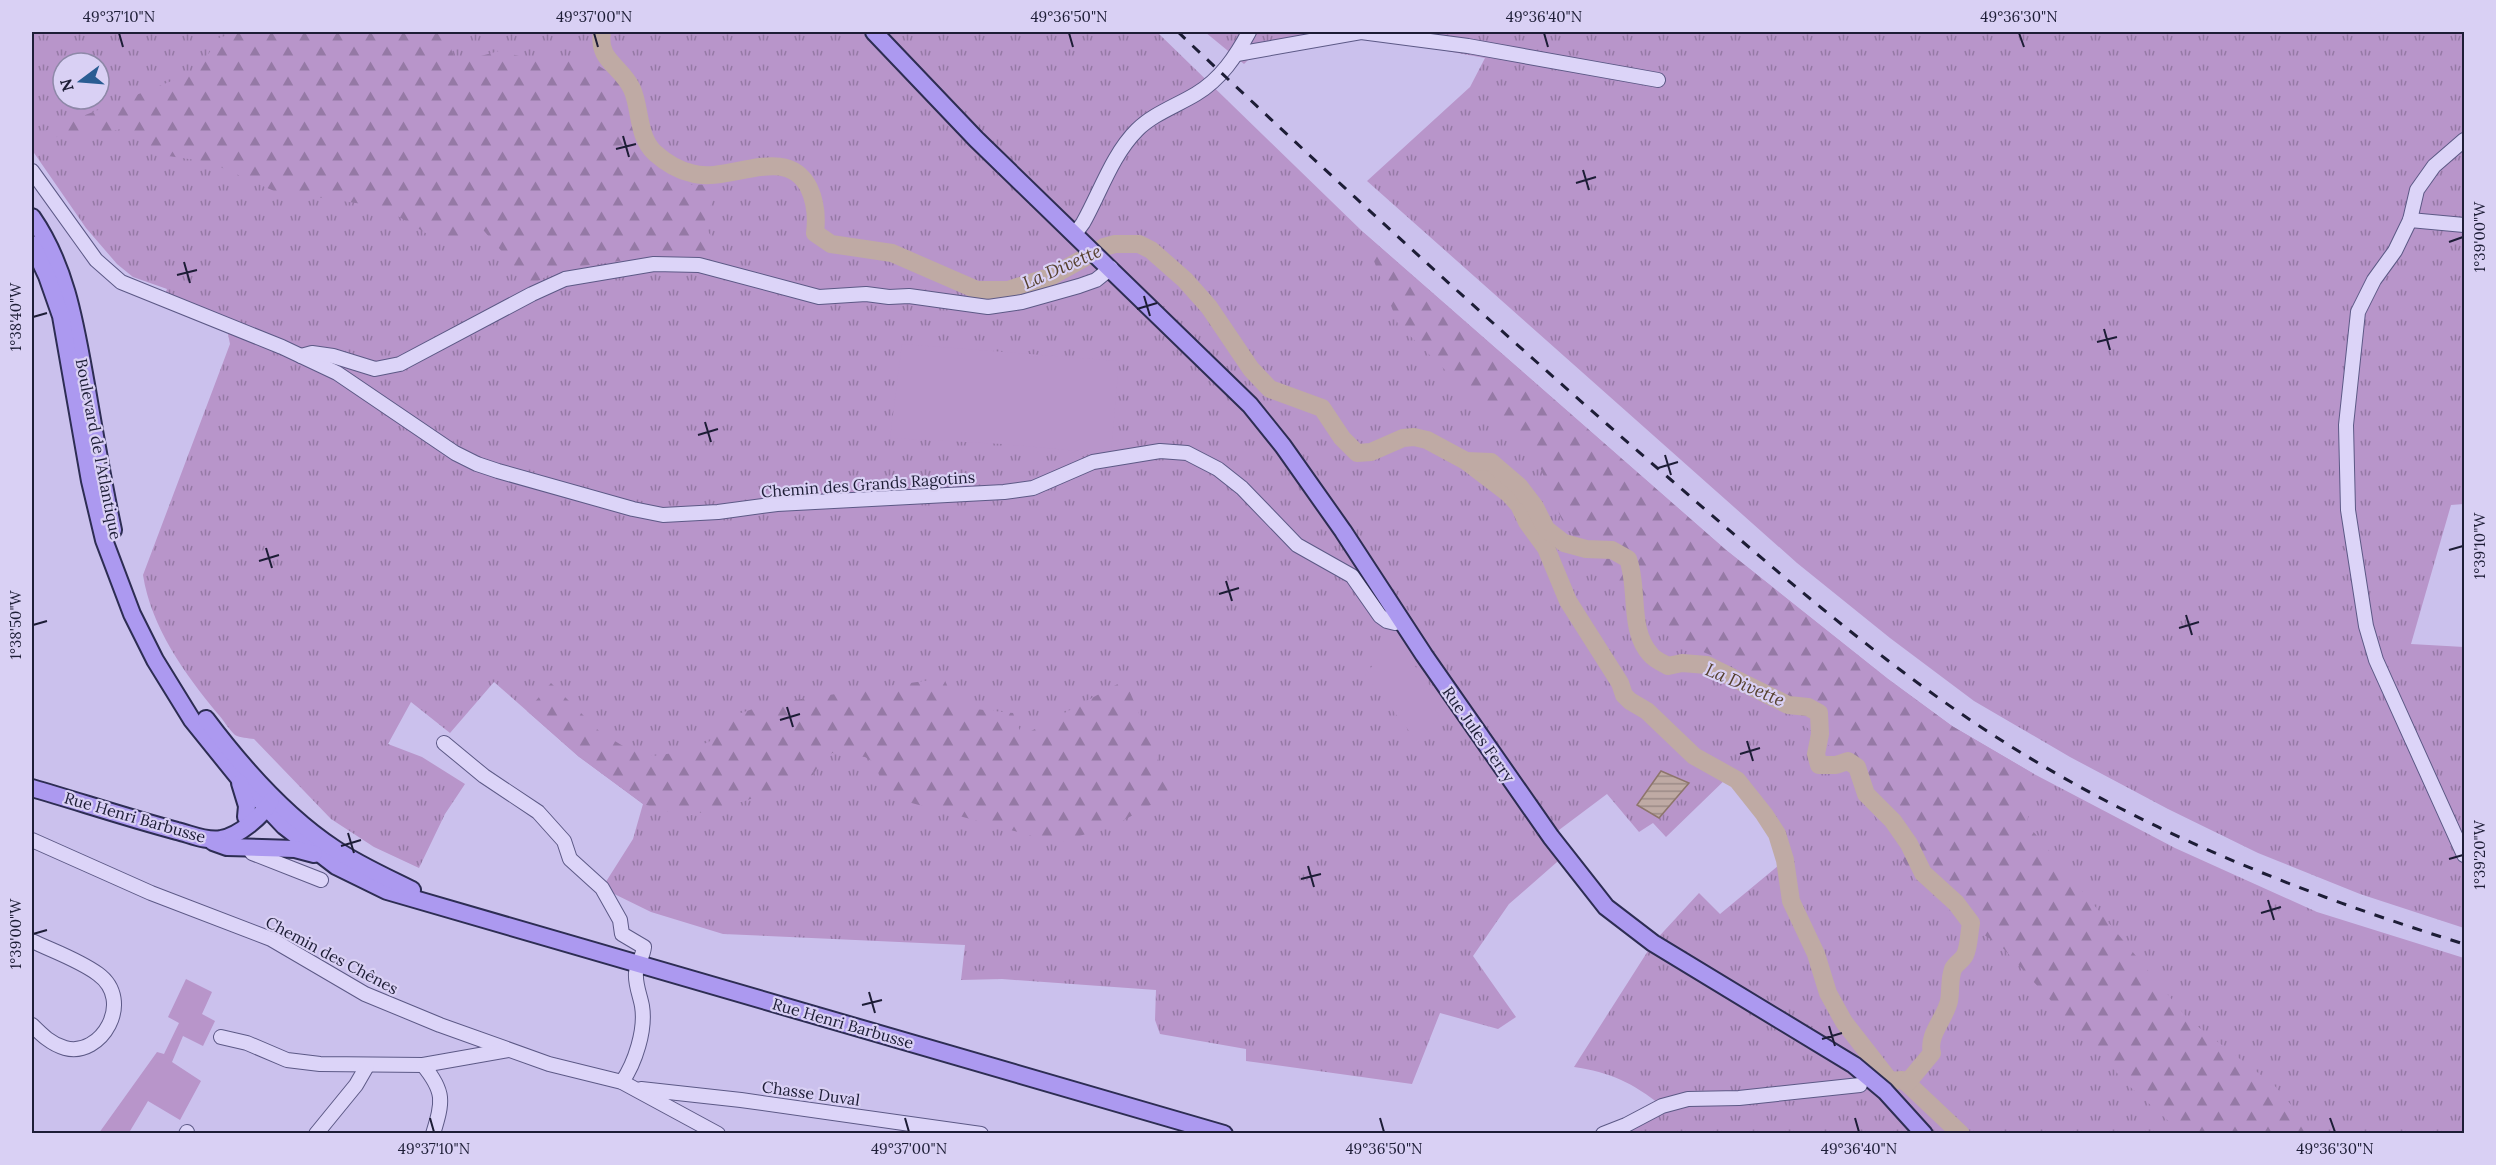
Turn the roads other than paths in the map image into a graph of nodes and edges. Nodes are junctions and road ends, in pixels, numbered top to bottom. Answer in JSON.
{"nodes":[{"id":1,"x":874,"y":32,"type":"edge"},
{"id":2,"x":1239,"y":32,"type":"edge"},
{"id":3,"x":1249,"y":32,"type":"edge"},
{"id":4,"x":1237,"y":54,"type":"junction"},
{"id":5,"x":1658,"y":80,"type":"dead end"},
{"id":6,"x":2464,"y":140,"type":"edge"},
{"id":7,"x":32,"y":171,"type":"edge"},
{"id":8,"x":32,"y":217,"type":"edge"},
{"id":9,"x":2410,"y":220,"type":"junction"},
{"id":10,"x":2464,"y":225,"type":"edge"},
{"id":11,"x":1075,"y":234,"type":"junction"},
{"id":12,"x":32,"y":244,"type":"edge"},
{"id":13,"x":1107,"y":264,"type":"junction"},
{"id":14,"x":301,"y":356,"type":"junction"},
{"id":15,"x":1402,"y":621,"type":"junction"},
{"id":16,"x":444,"y":743,"type":"dead end"},
{"id":17,"x":237,"y":777,"type":"junction"},
{"id":18,"x":32,"y":788,"type":"edge"},
{"id":19,"x":267,"y":803,"type":"junction"},
{"id":20,"x":242,"y":824,"type":"junction"},
{"id":21,"x":208,"y":839,"type":"junction"},
{"id":22,"x":32,"y":840,"type":"edge"},
{"id":23,"x":249,"y":848,"type":"junction"},
{"id":24,"x":321,"y":855,"type":"junction"},
{"id":25,"x":2464,"y":855,"type":"edge"},
{"id":26,"x":321,"y":880,"type":"dead end"},
{"id":27,"x":462,"y":914,"type":"junction"},
{"id":28,"x":32,"y":941,"type":"edge"},
{"id":29,"x":638,"y":964,"type":"junction"},
{"id":30,"x":32,"y":1024,"type":"edge"},
{"id":31,"x":471,"y":1035,"type":"junction"},
{"id":32,"x":221,"y":1037,"type":"dead end"},
{"id":33,"x":508,"y":1050,"type":"junction"},
{"id":34,"x":459,"y":1059,"type":"junction"},
{"id":35,"x":423,"y":1065,"type":"junction"},
{"id":36,"x":367,"y":1066,"type":"junction"},
{"id":37,"x":622,"y":1082,"type":"junction"},
{"id":38,"x":1860,"y":1085,"type":"dead end"},
{"id":39,"x":636,"y":1089,"type":"junction"},
{"id":40,"x":316,"y":1134,"type":"edge"},
{"id":41,"x":433,"y":1134,"type":"edge"},
{"id":42,"x":718,"y":1134,"type":"edge"},
{"id":43,"x":981,"y":1134,"type":"edge"},
{"id":44,"x":1224,"y":1134,"type":"edge"},
{"id":45,"x":1603,"y":1134,"type":"edge"},
{"id":46,"x":1924,"y":1134,"type":"edge"}],
"edges":[{"from":1,"to":11,"type":"main road","name":"Rue Jules Ferry"},
{"from":2,"to":4,"type":"street"},
{"from":3,"to":4,"type":"street"},
{"from":4,"to":5,"type":"street"},
{"from":4,"to":11,"type":"street"},
{"from":6,"to":9,"type":"street"},
{"from":7,"to":14,"type":"street","name":"Chemin des Grands Ragotins"},
{"from":8,"to":19,"type":"main road","name":"Boulevard de l'Atlantique"},
{"from":9,"to":10,"type":"street"},
{"from":9,"to":25,"type":"street"},
{"from":11,"to":13,"type":"main road","name":"Rue Jules Ferry"},
{"from":12,"to":17,"type":"main road","name":"Boulevard de l'Atlantique"},
{"from":13,"to":14,"type":"street"},
{"from":13,"to":15,"type":"main road","name":"Rue Jules Ferry"},
{"from":14,"to":15,"type":"street","name":"Chemin des Grands Ragotins"},
{"from":15,"to":46,"type":"main road","name":"Rue Jules Ferry"},
{"from":16,"to":29,"type":"street"},
{"from":17,"to":19,"type":"main road","name":"Boulevard de l'Atlantique"},
{"from":17,"to":20,"type":"main road"},
{"from":18,"to":21,"type":"main road","name":"Rue Henri Barbusse"},
{"from":19,"to":20,"type":"main road"},
{"from":19,"to":24,"type":"main road","name":"Boulevard de l'Atlantique"},
{"from":19,"to":27,"type":"main road","name":"Boulevard de l'Atlantique"},
{"from":20,"to":21,"type":"main road","name":"Rue Henri Barbusse"},
{"from":21,"to":23,"type":"main road"},
{"from":22,"to":31,"type":"street","name":"Chemin des Chênes"},
{"from":23,"to":24,"type":"main road"},
{"from":23,"to":26,"type":"street"},
{"from":24,"to":27,"type":"main road","name":"Boulevard de l'Atlantique"},
{"from":27,"to":29,"type":"main road","name":"Rue Henri Barbusse"},
{"from":28,"to":30,"type":"street"},
{"from":29,"to":37,"type":"street"},
{"from":29,"to":44,"type":"main road","name":"Rue Henri Barbusse"},
{"from":31,"to":33,"type":"street","name":"Chemin des Chênes"},
{"from":31,"to":34,"type":"street"},
{"from":32,"to":36,"type":"street"},
{"from":33,"to":34,"type":"street"},
{"from":33,"to":37,"type":"street","name":"Chemin des Chênes"},
{"from":34,"to":35,"type":"street"},
{"from":35,"to":36,"type":"street"},
{"from":35,"to":41,"type":"street"},
{"from":36,"to":40,"type":"street"},
{"from":37,"to":39,"type":"street","name":"Chemin des Chênes"},
{"from":38,"to":45,"type":"street"},
{"from":39,"to":42,"type":"street","name":"Chemin des Chênes"},
{"from":39,"to":43,"type":"street","name":"Chasse Duval"}]}
